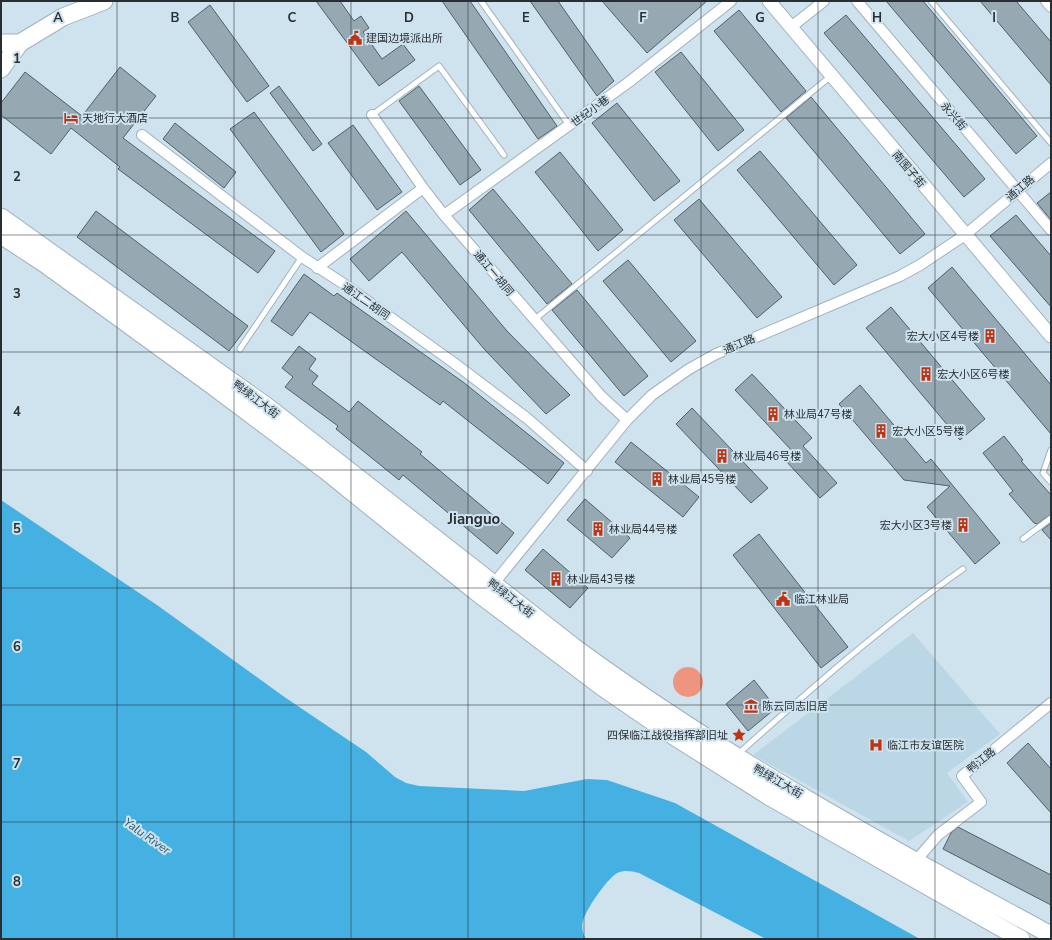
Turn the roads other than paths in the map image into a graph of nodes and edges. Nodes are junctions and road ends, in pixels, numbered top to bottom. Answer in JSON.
{"nodes":[{"id":1,"x":104,"y":1,"type":"edge"},
{"id":2,"x":481,"y":1,"type":"edge"},
{"id":3,"x":731,"y":1,"type":"edge"},
{"id":4,"x":769,"y":1,"type":"edge"},
{"id":5,"x":824,"y":1,"type":"edge"},
{"id":6,"x":857,"y":1,"type":"edge"},
{"id":7,"x":931,"y":1,"type":"edge"},
{"id":8,"x":1046,"y":1,"type":"edge"},
{"id":9,"x":1051,"y":7,"type":"edge"},
{"id":10,"x":790,"y":27,"type":"junction"},
{"id":11,"x":1,"y":43,"type":"edge"},
{"id":12,"x":20,"y":43,"type":"junction"},
{"id":13,"x":1,"y":68,"type":"edge"},
{"id":14,"x":832,"y":76,"type":"junction"},
{"id":15,"x":372,"y":115,"type":"joint"},
{"id":16,"x":569,"y":126,"type":"junction"},
{"id":17,"x":142,"y":135,"type":"dead end"},
{"id":18,"x":1051,"y":143,"type":"edge"},
{"id":19,"x":504,"y":155,"type":"dead end"},
{"id":20,"x":1051,"y":163,"type":"edge"},
{"id":21,"x":423,"y":188,"type":"junction"},
{"id":22,"x":1017,"y":191,"type":"junction"},
{"id":23,"x":444,"y":215,"type":"junction"},
{"id":24,"x":1,"y":217,"type":"edge"},
{"id":25,"x":1051,"y":230,"type":"edge"},
{"id":26,"x":1,"y":235,"type":"edge"},
{"id":27,"x":965,"y":235,"type":"junction"},
{"id":28,"x":302,"y":257,"type":"junction"},
{"id":29,"x":317,"y":268,"type":"junction"},
{"id":30,"x":534,"y":320,"type":"junction"},
{"id":31,"x":1051,"y":336,"type":"edge"},
{"id":32,"x":240,"y":349,"type":"dead end"},
{"id":33,"x":627,"y":420,"type":"junction"},
{"id":34,"x":1051,"y":450,"type":"edge"},
{"id":35,"x":587,"y":471,"type":"junction"},
{"id":36,"x":1051,"y":482,"type":"edge"},
{"id":37,"x":1051,"y":518,"type":"edge"},
{"id":38,"x":1023,"y":540,"type":"dead end"},
{"id":39,"x":963,"y":569,"type":"dead end"},
{"id":40,"x":494,"y":584,"type":"junction"},
{"id":41,"x":483,"y":597,"type":"junction"},
{"id":42,"x":1051,"y":703,"type":"edge"},
{"id":43,"x":730,"y":762,"type":"junction"},
{"id":44,"x":910,"y":867,"type":"junction"},
{"id":45,"x":1051,"y":935,"type":"edge"},
{"id":46,"x":1020,"y":939,"type":"edge"}],
"edges":[{"from":1,"to":12,"type":"main road"},
{"from":2,"to":16,"type":"lane"},
{"from":3,"to":16,"type":"street","name":"世纪小巷"},
{"from":4,"to":10,"type":"street","name":"南围子街"},
{"from":5,"to":10,"type":"street"},
{"from":6,"to":22,"type":"street","name":"永兴街"},
{"from":7,"to":18,"type":"lane"},
{"from":8,"to":9,"type":"street"},
{"from":10,"to":14,"type":"street","name":"南围子街"},
{"from":11,"to":12,"type":"main road"},
{"from":12,"to":13,"type":"main road"},
{"from":14,"to":27,"type":"street","name":"南围子街"},
{"from":14,"to":30,"type":"lane"},
{"from":15,"to":19,"type":"lane"},
{"from":15,"to":21,"type":"street","name":"通江一胡同"},
{"from":16,"to":23,"type":"street","name":"世纪小巷"},
{"from":17,"to":28,"type":"street","name":"通江二胡同"},
{"from":20,"to":22,"type":"street","name":"通江路"},
{"from":21,"to":23,"type":"street","name":"通江一胡同"},
{"from":21,"to":29,"type":"street"},
{"from":22,"to":25,"type":"street","name":"永兴街"},
{"from":22,"to":27,"type":"street","name":"通江路"},
{"from":23,"to":30,"type":"street","name":"通江一胡同"},
{"from":24,"to":40,"type":"main road","name":"鸭绿江大街"},
{"from":26,"to":41,"type":"main road","name":"鸭绿江大街"},
{"from":27,"to":31,"type":"street","name":"南围子街"},
{"from":27,"to":33,"type":"street","name":"通江路"},
{"from":28,"to":29,"type":"street","name":"通江二胡同"},
{"from":28,"to":32,"type":"lane"},
{"from":29,"to":35,"type":"street","name":"通江二胡同"},
{"from":30,"to":33,"type":"street","name":"通江一胡同"},
{"from":33,"to":35,"type":"street","name":"通江路"},
{"from":34,"to":36,"type":"lane"},
{"from":35,"to":40,"type":"street","name":"通江路"},
{"from":37,"to":38,"type":"lane"},
{"from":39,"to":43,"type":"lane"},
{"from":40,"to":41,"type":"street","name":"通江路"},
{"from":40,"to":43,"type":"main road","name":"鸭绿江大街"},
{"from":41,"to":43,"type":"main road","name":"鸭绿江大街"},
{"from":42,"to":44,"type":"street","name":"鸭江路"},
{"from":43,"to":44,"type":"main road","name":"鸭绿江大街"},
{"from":44,"to":45,"type":"main road","name":"鸭绿江大街"},
{"from":44,"to":46,"type":"main road","name":"鸭绿江大街"}]}
